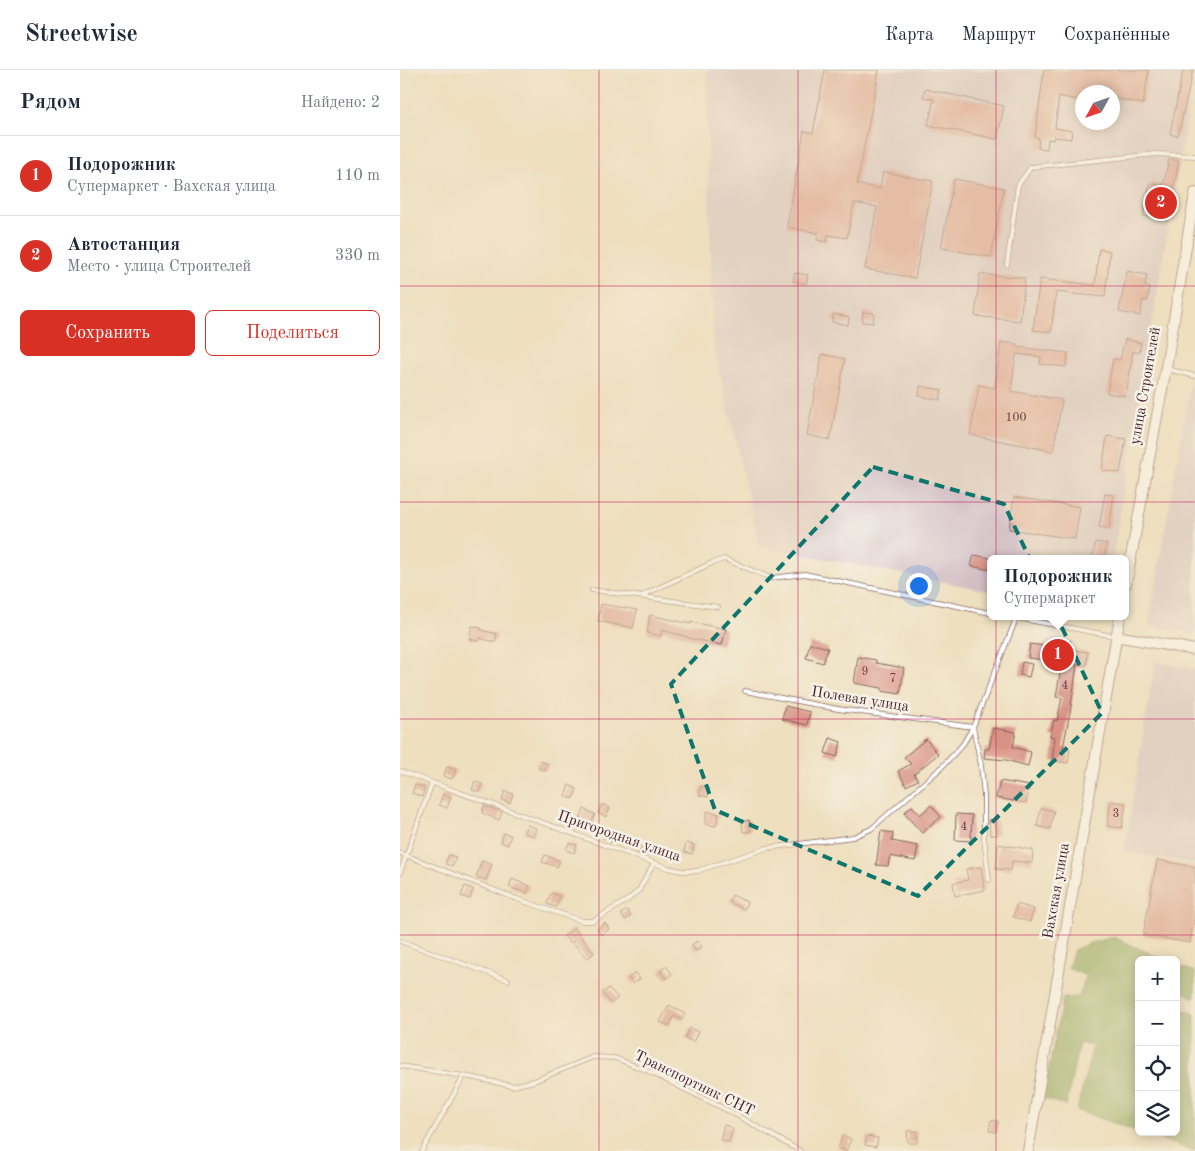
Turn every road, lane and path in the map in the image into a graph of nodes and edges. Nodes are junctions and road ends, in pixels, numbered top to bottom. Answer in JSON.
{"nodes":[{"id":1,"x":1195,"y":156,"type":"edge"},
{"id":2,"x":1195,"y":193,"type":"edge"},
{"id":3,"x":1007,"y":265,"type":"dead end"},
{"id":4,"x":1165,"y":369,"type":"junction"},
{"id":5,"x":1195,"y":376,"type":"edge"},
{"id":6,"x":1129,"y":567,"type":"edge"},
{"id":7,"x":592,"y":590,"type":"dead end"},
{"id":8,"x":641,"y":596,"type":"junction"},
{"id":9,"x":718,"y":607,"type":"dead end"},
{"id":10,"x":987,"y":612,"type":"edge"},
{"id":11,"x":1015,"y":620,"type":"edge"},
{"id":12,"x":1027,"y":620,"type":"edge"},
{"id":13,"x":1119,"y":620,"type":"edge"},
{"id":14,"x":1116,"y":636,"type":"junction"},
{"id":15,"x":1195,"y":650,"type":"edge"},
{"id":16,"x":745,"y":691,"type":"dead end"},
{"id":17,"x":973,"y":727,"type":"junction"},
{"id":18,"x":400,"y":771,"type":"edge"},
{"id":19,"x":432,"y":783,"type":"junction"},
{"id":20,"x":400,"y":853,"type":"edge"},
{"id":21,"x":406,"y":855,"type":"junction"},
{"id":22,"x":654,"y":863,"type":"junction"},
{"id":23,"x":400,"y":873,"type":"edge"},
{"id":24,"x":989,"y":880,"type":"dead end"},
{"id":25,"x":400,"y":941,"type":"edge"},
{"id":26,"x":508,"y":980,"type":"dead end"},
{"id":27,"x":400,"y":1066,"type":"edge"},
{"id":28,"x":464,"y":1076,"type":"junction"},
{"id":29,"x":422,"y":1151,"type":"edge"},
{"id":30,"x":800,"y":1151,"type":"edge"},
{"id":31,"x":1028,"y":1151,"type":"edge"}],
"edges":[{"from":1,"to":3,"type":"lane"},
{"from":2,"to":4,"type":"street","name":"улица Строителей"},
{"from":4,"to":5,"type":"lane"},
{"from":4,"to":6,"type":"street","name":"улица Строителей"},
{"from":7,"to":8,"type":"lane"},
{"from":8,"to":9,"type":"lane"},
{"from":8,"to":10,"type":"lane"},
{"from":11,"to":17,"type":"lane","name":"Пригородная улица"},
{"from":12,"to":14,"type":"lane"},
{"from":13,"to":14,"type":"street"},
{"from":14,"to":15,"type":"street"},
{"from":14,"to":31,"type":"street","name":"Вахская улица"},
{"from":16,"to":17,"type":"lane","name":"Полевая улица"},
{"from":17,"to":22,"type":"lane","name":"Пригородная улица"},
{"from":17,"to":24,"type":"lane"},
{"from":18,"to":19,"type":"lane","name":"Пригородная улица"},
{"from":19,"to":21,"type":"lane"},
{"from":19,"to":22,"type":"lane","name":"Пригородная улица"},
{"from":20,"to":21,"type":"lane"},
{"from":21,"to":22,"type":"lane"},
{"from":21,"to":23,"type":"lane"},
{"from":25,"to":26,"type":"lane"},
{"from":27,"to":28,"type":"lane","name":"Транспортник СНТ"},
{"from":28,"to":29,"type":"lane"},
{"from":28,"to":30,"type":"lane","name":"Транспортник СНТ"}]}
